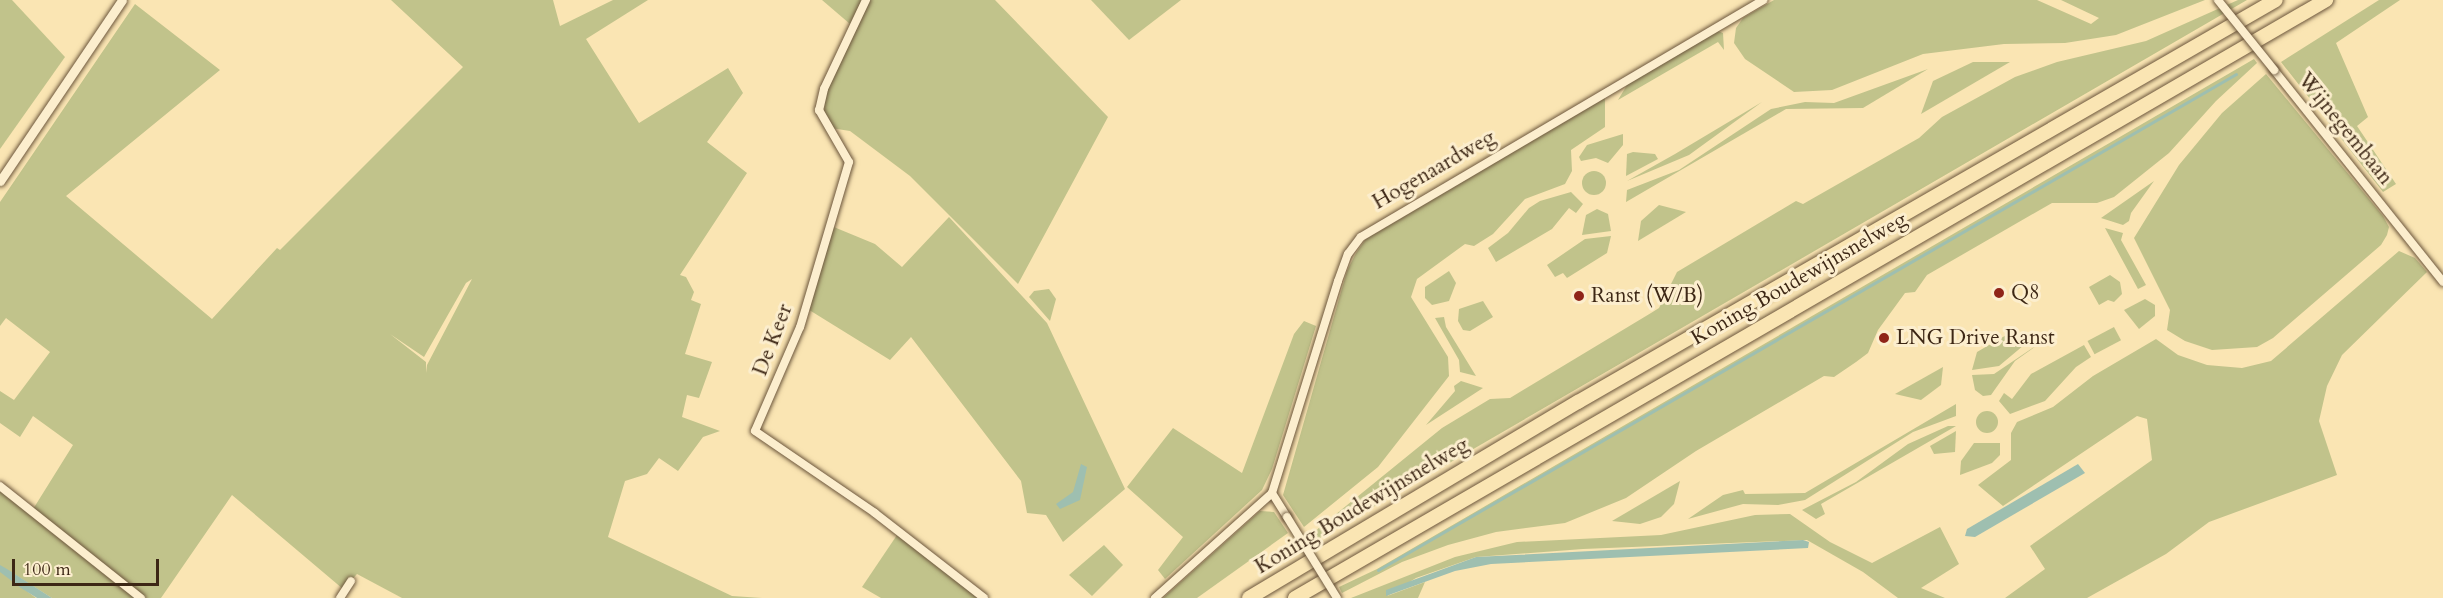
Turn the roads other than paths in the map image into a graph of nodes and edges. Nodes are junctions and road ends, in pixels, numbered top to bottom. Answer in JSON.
{"nodes":[{"id":1,"x":123,"y":0,"type":"edge"},
{"id":2,"x":866,"y":0,"type":"edge"},
{"id":3,"x":1763,"y":0,"type":"edge"},
{"id":4,"x":2218,"y":0,"type":"edge"},
{"id":5,"x":2276,"y":0,"type":"edge"},
{"id":6,"x":2325,"y":0,"type":"edge"},
{"id":7,"x":0,"y":181,"type":"edge"},
{"id":8,"x":2443,"y":282,"type":"edge"},
{"id":9,"x":0,"y":486,"type":"edge"},
{"id":10,"x":1272,"y":493,"type":"junction"},
{"id":11,"x":351,"y":581,"type":"dead end"},
{"id":12,"x":141,"y":598,"type":"edge"},
{"id":13,"x":340,"y":598,"type":"edge"},
{"id":14,"x":984,"y":598,"type":"edge"},
{"id":15,"x":1155,"y":598,"type":"edge"},
{"id":16,"x":1249,"y":598,"type":"edge"},
{"id":17,"x":1295,"y":598,"type":"edge"},
{"id":18,"x":1337,"y":598,"type":"edge"}],
"edges":[{"from":1,"to":7,"type":"street"},
{"from":2,"to":14,"type":"street","name":"De Keer"},
{"from":3,"to":10,"type":"street","name":"Hogenaardweg"},
{"from":4,"to":8,"type":"street","name":"Wijnegembaan","bridge":true},
{"from":5,"to":16,"type":"highway","name":"Koning Boudewijnsnelweg"},
{"from":6,"to":17,"type":"highway","name":"Koning Boudewijnsnelweg"},
{"from":9,"to":12,"type":"street"},
{"from":10,"to":15,"type":"street"},
{"from":10,"to":18,"type":"street","bridge":true},
{"from":11,"to":13,"type":"street"}]}
